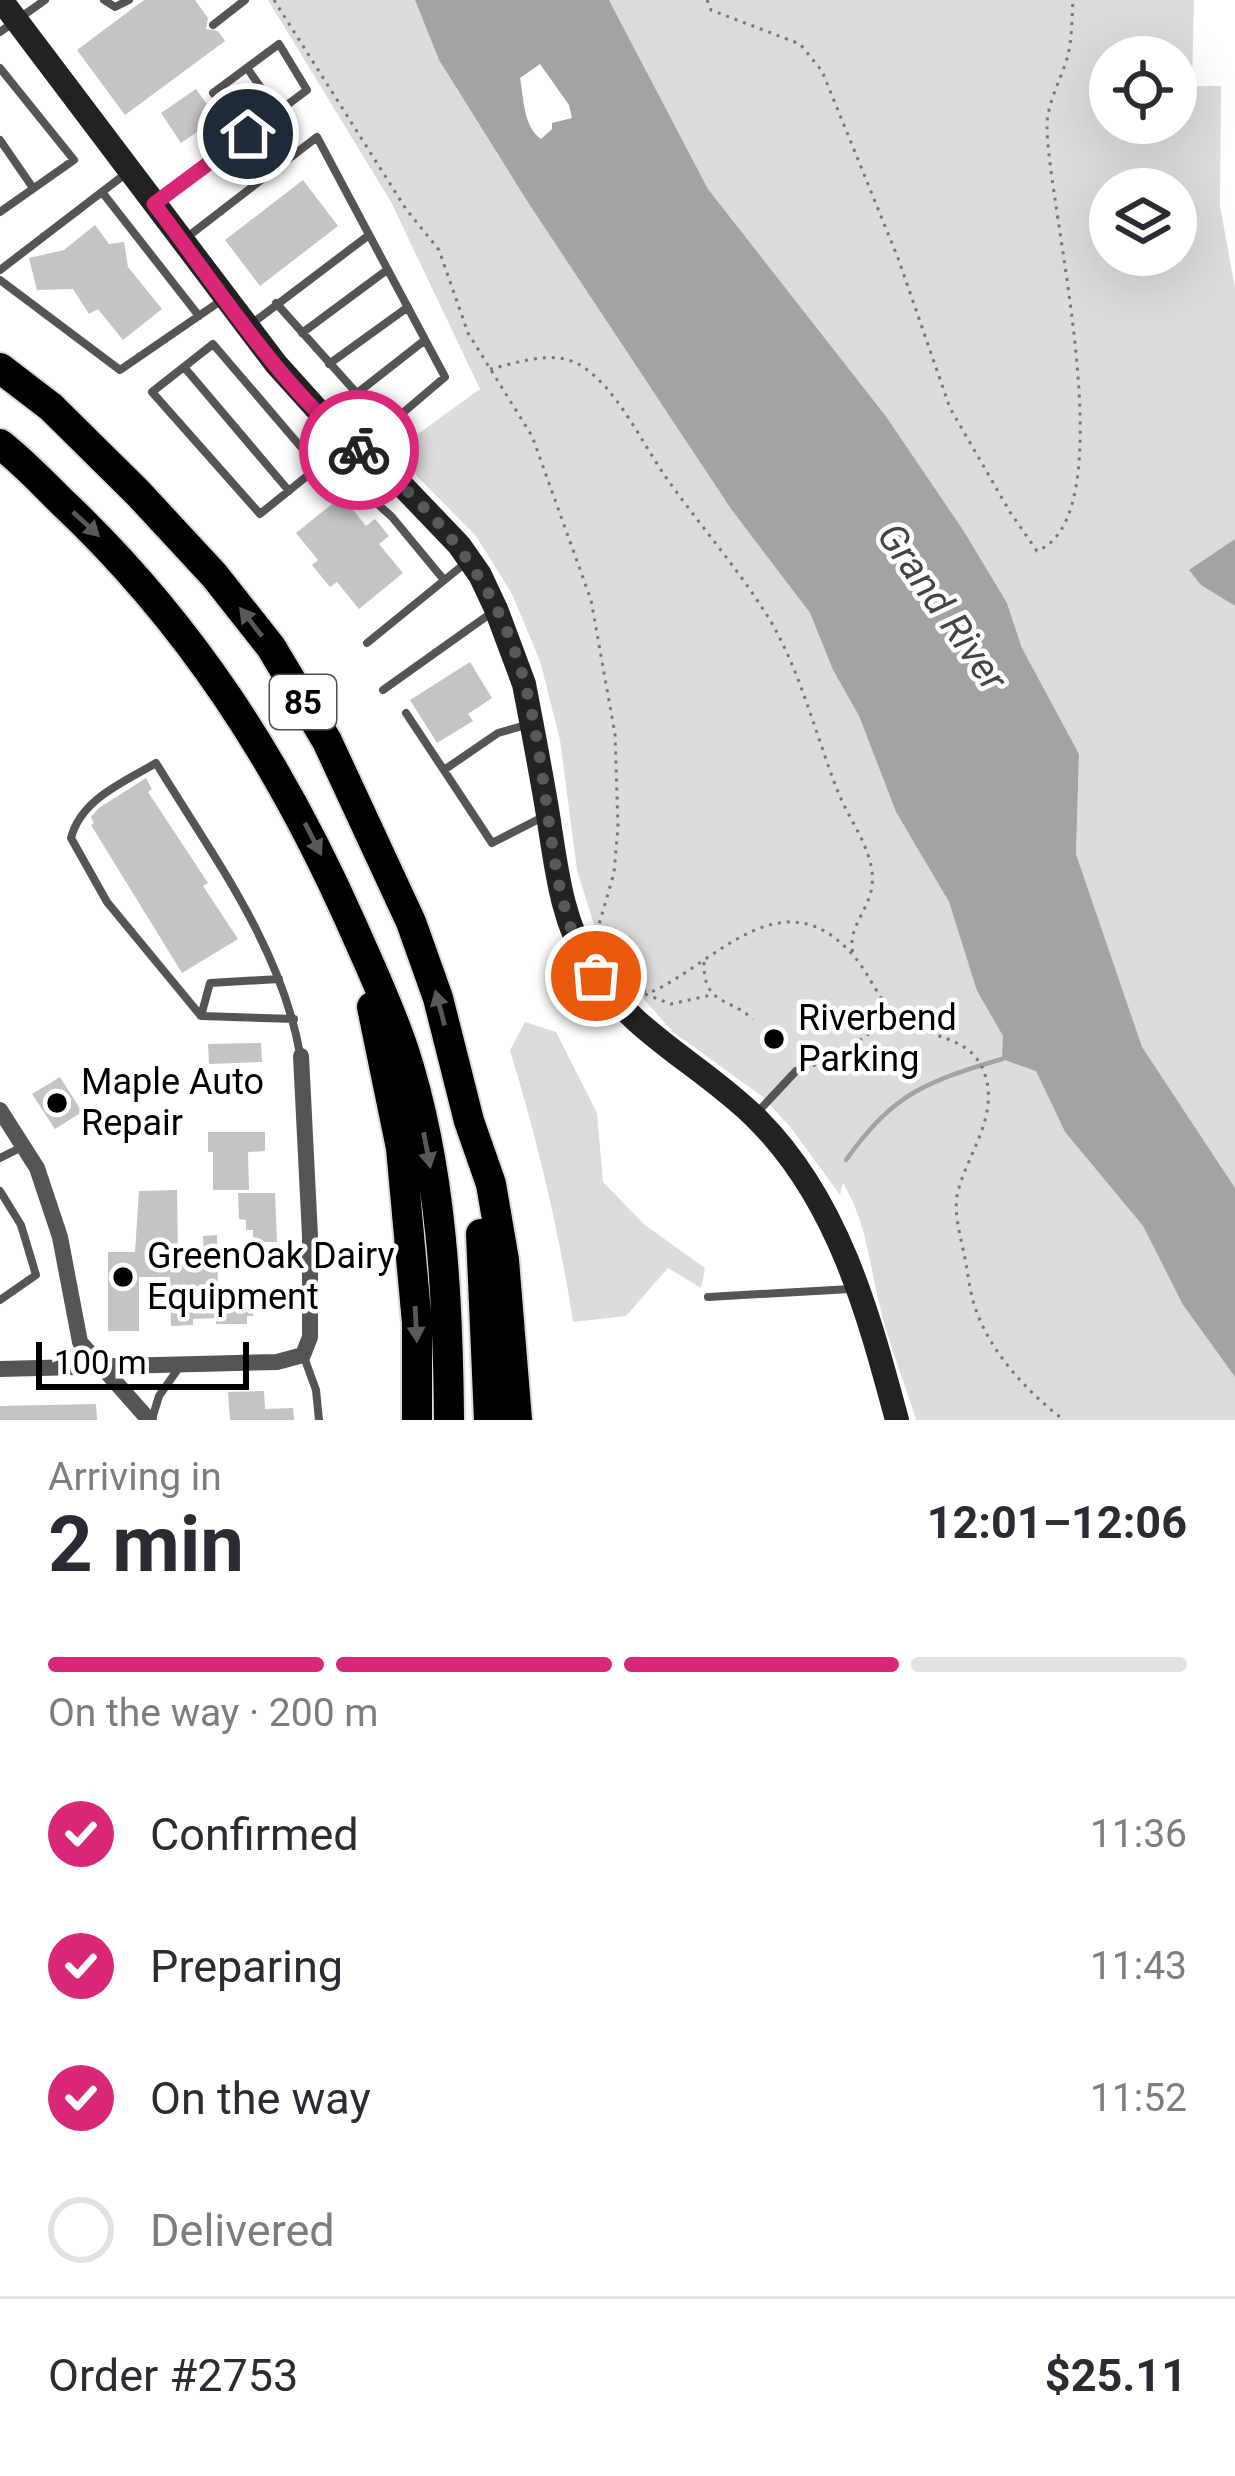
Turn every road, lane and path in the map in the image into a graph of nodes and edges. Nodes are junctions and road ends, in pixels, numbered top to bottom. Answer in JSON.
{"nodes":[{"id":1,"x":45,"y":0,"type":"edge"},
{"id":2,"x":104,"y":0,"type":"edge"},
{"id":3,"x":129,"y":0,"type":"edge"},
{"id":4,"x":245,"y":0,"type":"edge"},
{"id":5,"x":274,"y":0,"type":"edge"},
{"id":6,"x":707,"y":0,"type":"edge"},
{"id":7,"x":1073,"y":0,"type":"edge"},
{"id":8,"x":6,"y":18,"type":"edge"},
{"id":9,"x":214,"y":25,"type":"dead end"},
{"id":10,"x":0,"y":68,"type":"edge"},
{"id":11,"x":248,"y":68,"type":"junction"},
{"id":12,"x":278,"y":112,"type":"junction"},
{"id":13,"x":248,"y":134,"type":"junction"},
{"id":14,"x":0,"y":140,"type":"edge"},
{"id":15,"x":129,"y":171,"type":"junction"},
{"id":16,"x":33,"y":188,"type":"junction"},
{"id":17,"x":102,"y":192,"type":"junction"},
{"id":18,"x":154,"y":204,"type":"junction"},
{"id":19,"x":0,"y":212,"type":"edge"},
{"id":20,"x":369,"y":235,"type":"junction"},
{"id":21,"x":182,"y":241,"type":"junction"},
{"id":22,"x":388,"y":269,"type":"junction"},
{"id":23,"x":0,"y":270,"type":"edge"},
{"id":24,"x":0,"y":280,"type":"edge"},
{"id":25,"x":226,"y":298,"type":"junction"},
{"id":26,"x":276,"y":303,"type":"junction"},
{"id":27,"x":408,"y":307,"type":"junction"},
{"id":28,"x":199,"y":316,"type":"junction"},
{"id":29,"x":248,"y":327,"type":"junction"},
{"id":30,"x":302,"y":333,"type":"junction"},
{"id":31,"x":425,"y":340,"type":"junction"},
{"id":32,"x":329,"y":364,"type":"junction"},
{"id":33,"x":184,"y":367,"type":"junction"},
{"id":34,"x":0,"y":368,"type":"edge"},
{"id":35,"x":490,"y":369,"type":"junction"},
{"id":36,"x":356,"y":394,"type":"junction"},
{"id":37,"x":386,"y":427,"type":"junction"},
{"id":38,"x":0,"y":444,"type":"edge"},
{"id":39,"x":354,"y":446,"type":"junction"},
{"id":40,"x":318,"y":467,"type":"junction"},
{"id":41,"x":289,"y":491,"type":"junction"},
{"id":42,"x":469,"y":560,"type":"junction"},
{"id":43,"x":444,"y":580,"type":"junction"},
{"id":44,"x":496,"y":609,"type":"junction"},
{"id":45,"x":367,"y":644,"type":"dead end"},
{"id":46,"x":383,"y":690,"type":"dead end"},
{"id":47,"x":406,"y":713,"type":"dead end"},
{"id":48,"x":532,"y":724,"type":"junction"},
{"id":49,"x":444,"y":770,"type":"junction"},
{"id":50,"x":548,"y":814,"type":"junction"},
{"id":51,"x":597,"y":944,"type":"dead end"},
{"id":52,"x":853,"y":954,"type":"junction"},
{"id":53,"x":367,"y":959,"type":"junction"},
{"id":54,"x":704,"y":960,"type":"junction"},
{"id":55,"x":279,"y":979,"type":"junction"},
{"id":56,"x":625,"y":986,"type":"dead end"},
{"id":57,"x":643,"y":994,"type":"junction"},
{"id":58,"x":712,"y":995,"type":"junction"},
{"id":59,"x":894,"y":1015,"type":"junction"},
{"id":60,"x":201,"y":1016,"type":"junction"},
{"id":61,"x":294,"y":1019,"type":"junction"},
{"id":62,"x":752,"y":1019,"type":"dead end"},
{"id":63,"x":301,"y":1055,"type":"joint"},
{"id":64,"x":796,"y":1071,"type":"joint"},
{"id":65,"x":0,"y":1110,"type":"edge"},
{"id":66,"x":754,"y":1116,"type":"junction"},
{"id":67,"x":469,"y":1121,"type":"junction"},
{"id":68,"x":22,"y":1146,"type":"junction"},
{"id":69,"x":0,"y":1158,"type":"edge"},
{"id":70,"x":0,"y":1191,"type":"edge"},
{"id":71,"x":858,"y":1289,"type":"junction"},
{"id":72,"x":708,"y":1298,"type":"dead end"},
{"id":73,"x":0,"y":1300,"type":"edge"},
{"id":74,"x":303,"y":1355,"type":"junction"},
{"id":75,"x":181,"y":1365,"type":"junction"},
{"id":76,"x":104,"y":1367,"type":"junction"},
{"id":77,"x":0,"y":1369,"type":"edge"},
{"id":78,"x":150,"y":1420,"type":"edge"},
{"id":79,"x":319,"y":1420,"type":"edge"},
{"id":80,"x":417,"y":1420,"type":"edge"},
{"id":81,"x":449,"y":1420,"type":"edge"},
{"id":82,"x":489,"y":1420,"type":"edge"},
{"id":83,"x":517,"y":1420,"type":"edge"},
{"id":84,"x":897,"y":1420,"type":"edge"},
{"id":85,"x":1064,"y":1420,"type":"edge"}],
"edges":[{"from":1,"to":8,"type":"lane"},
{"from":2,"to":3,"type":"lane"},
{"from":4,"to":9,"type":"lane"},
{"from":5,"to":35,"type":"path"},
{"from":6,"to":7,"type":"path"},
{"from":8,"to":15,"type":"street"},
{"from":10,"to":16,"type":"lane"},
{"from":11,"to":12,"type":"lane"},
{"from":11,"to":12,"type":"lane"},
{"from":11,"to":13,"type":"lane"},
{"from":12,"to":13,"type":"lane"},
{"from":13,"to":18,"type":"lane"},
{"from":14,"to":16,"type":"lane"},
{"from":15,"to":17,"type":"lane"},
{"from":15,"to":18,"type":"street"},
{"from":16,"to":19,"type":"lane"},
{"from":17,"to":23,"type":"lane"},
{"from":17,"to":28,"type":"lane"},
{"from":18,"to":21,"type":"street"},
{"from":20,"to":21,"type":"lane"},
{"from":20,"to":22,"type":"lane"},
{"from":20,"to":26,"type":"lane"},
{"from":21,"to":25,"type":"street"},
{"from":22,"to":27,"type":"lane"},
{"from":22,"to":30,"type":"lane"},
{"from":24,"to":28,"type":"lane"},
{"from":25,"to":28,"type":"lane"},
{"from":25,"to":29,"type":"street"},
{"from":26,"to":29,"type":"lane"},
{"from":26,"to":30,"type":"lane"},
{"from":27,"to":31,"type":"lane"},
{"from":27,"to":32,"type":"lane"},
{"from":29,"to":39,"type":"street"},
{"from":30,"to":32,"type":"lane"},
{"from":31,"to":36,"type":"lane"},
{"from":31,"to":37,"type":"lane"},
{"from":32,"to":36,"type":"lane"},
{"from":33,"to":40,"type":"lane"},
{"from":33,"to":41,"type":"lane"},
{"from":33,"to":41,"type":"lane"},
{"from":67,"to":34,"type":"highway","number":"85","one_way":true},
{"from":35,"to":51,"type":"path"},
{"from":35,"to":52,"type":"path"},
{"from":36,"to":37,"type":"lane"},
{"from":37,"to":39,"type":"lane"},
{"from":38,"to":53,"type":"highway","number":"85","one_way":true},
{"from":39,"to":40,"type":"lane"},
{"from":39,"to":42,"type":"street"},
{"from":40,"to":41,"type":"lane"},
{"from":40,"to":43,"type":"lane"},
{"from":42,"to":43,"type":"lane"},
{"from":42,"to":44,"type":"street"},
{"from":43,"to":45,"type":"lane"},
{"from":44,"to":46,"type":"lane"},
{"from":44,"to":48,"type":"street"},
{"from":47,"to":49,"type":"lane"},
{"from":48,"to":49,"type":"lane"},
{"from":48,"to":50,"type":"street"},
{"from":49,"to":50,"type":"lane"},
{"from":50,"to":66,"type":"street"},
{"from":52,"to":54,"type":"path"},
{"from":52,"to":59,"type":"path"},
{"from":53,"to":80,"type":"highway","number":"85","one_way":true},
{"from":53,"to":81,"type":"highway","number":"85","one_way":true},
{"from":54,"to":57,"type":"path"},
{"from":54,"to":58,"type":"path"},
{"from":55,"to":60,"type":"lane"},
{"from":55,"to":60,"type":"lane"},
{"from":55,"to":61,"type":"lane"},
{"from":56,"to":57,"type":"path"},
{"from":57,"to":58,"type":"path"},
{"from":58,"to":62,"type":"path"},
{"from":59,"to":64,"type":"path"},
{"from":59,"to":85,"type":"path"},
{"from":60,"to":61,"type":"lane"},
{"from":61,"to":63,"type":"lane"},
{"from":63,"to":74,"type":"street"},
{"from":64,"to":66,"type":"lane"},
{"from":65,"to":68,"type":"street"},
{"from":66,"to":71,"type":"street"},
{"from":67,"to":82,"type":"highway","number":"85"},
{"from":67,"to":83,"type":"highway","number":"85"},
{"from":68,"to":69,"type":"lane"},
{"from":68,"to":76,"type":"street"},
{"from":70,"to":73,"type":"lane"},
{"from":71,"to":72,"type":"lane"},
{"from":71,"to":84,"type":"street"},
{"from":74,"to":75,"type":"street"},
{"from":74,"to":79,"type":"lane"},
{"from":75,"to":76,"type":"street"},
{"from":75,"to":78,"type":"lane"},
{"from":76,"to":77,"type":"street"},
{"from":76,"to":78,"type":"street"}]}
